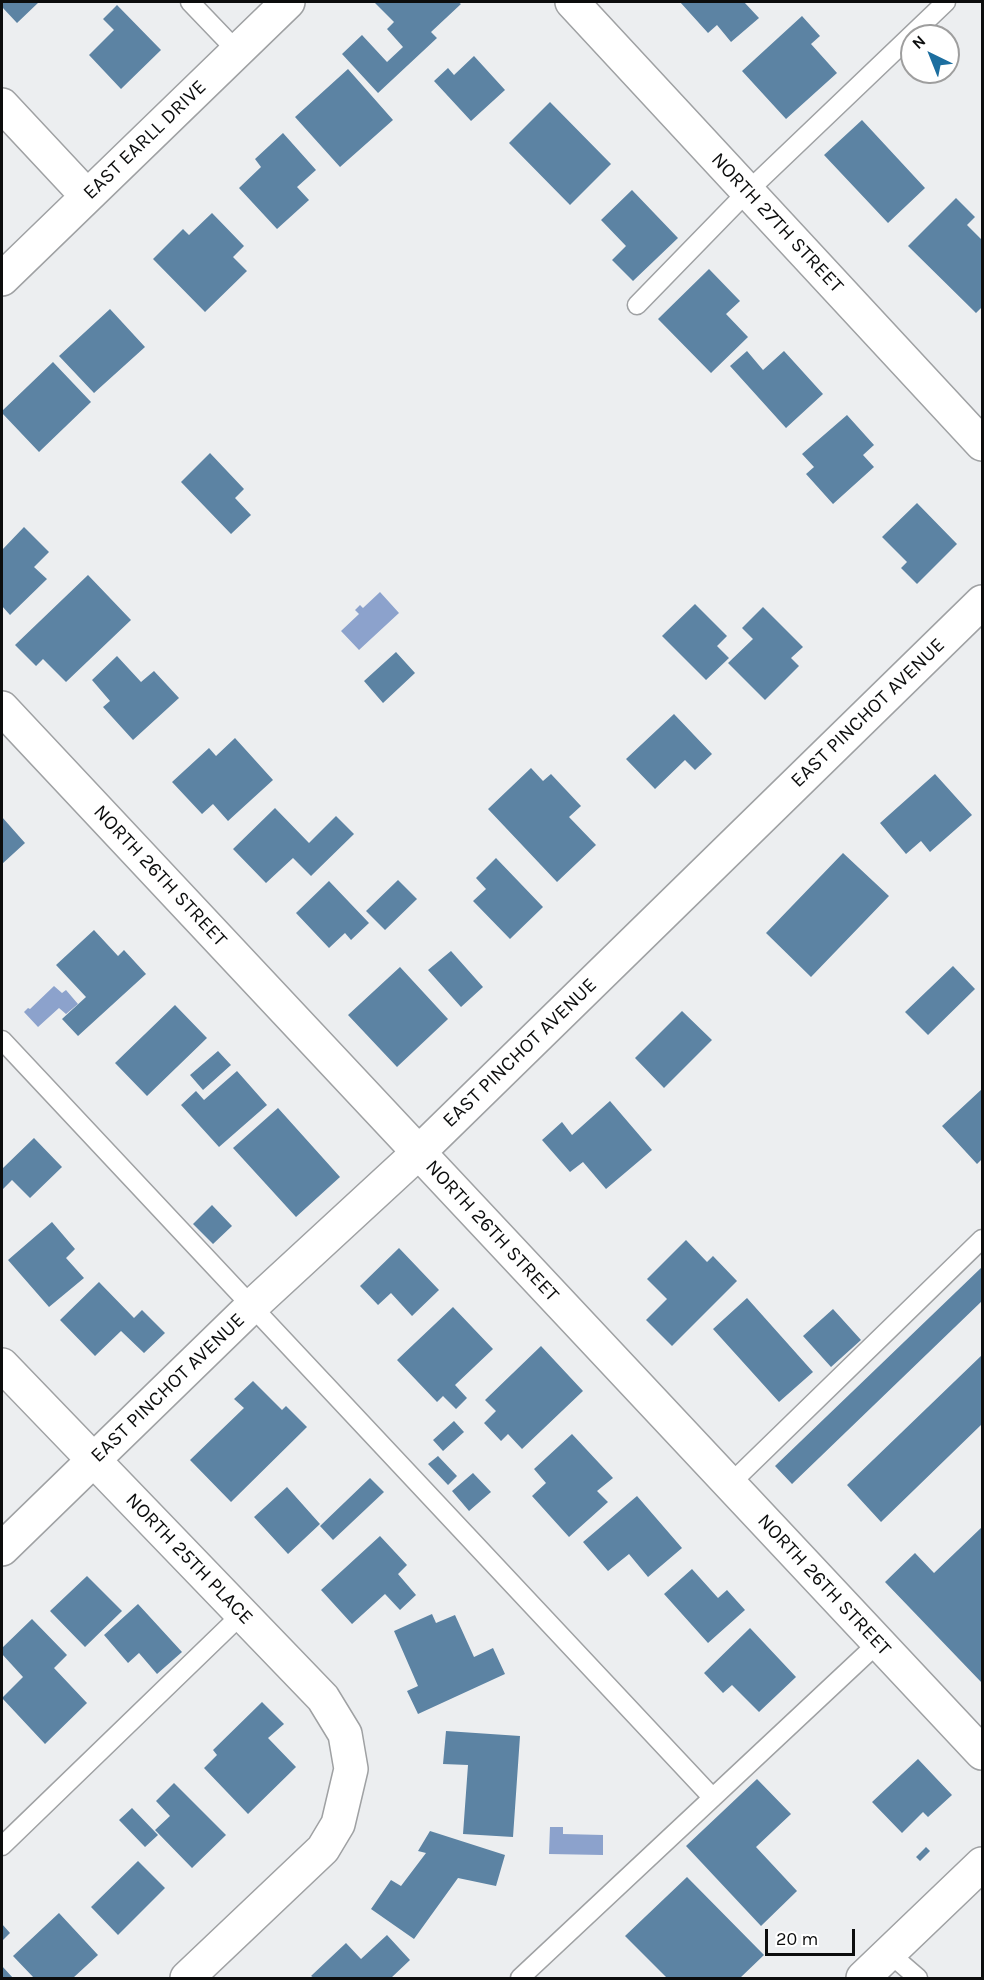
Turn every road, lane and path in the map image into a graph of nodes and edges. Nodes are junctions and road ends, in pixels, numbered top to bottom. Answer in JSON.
{"nodes":[{"id":1,"x":190,"y":2,"type":"edge"},
{"id":2,"x":288,"y":2,"type":"edge"},
{"id":3,"x":572,"y":2,"type":"edge"},
{"id":4,"x":946,"y":2,"type":"edge"},
{"id":5,"x":237,"y":51,"type":"junction"},
{"id":6,"x":2,"y":105,"type":"edge"},
{"id":7,"x":747,"y":191,"type":"junction"},
{"id":8,"x":87,"y":196,"type":"junction"},
{"id":9,"x":2,"y":279,"type":"edge"},
{"id":10,"x":637,"y":305,"type":"dead end"},
{"id":11,"x":982,"y":444,"type":"edge"},
{"id":12,"x":982,"y":602,"type":"edge"},
{"id":13,"x":2,"y":708,"type":"edge"},
{"id":14,"x":2,"y":1040,"type":"edge"},
{"id":15,"x":418,"y":1153,"type":"junction"},
{"id":16,"x":982,"y":1239,"type":"edge"},
{"id":17,"x":251,"y":1307,"type":"junction"},
{"id":18,"x":2,"y":1365,"type":"edge"},
{"id":19,"x":94,"y":1460,"type":"junction"},
{"id":20,"x":730,"y":1484,"type":"junction"},
{"id":21,"x":2,"y":1549,"type":"edge"},
{"id":22,"x":242,"y":1614,"type":"junction"},
{"id":23,"x":878,"y":1643,"type":"junction"},
{"id":24,"x":982,"y":1753,"type":"edge"},
{"id":25,"x":712,"y":1797,"type":"junction"},
{"id":26,"x":2,"y":1846,"type":"edge"},
{"id":27,"x":982,"y":1864,"type":"edge"},
{"id":28,"x":889,"y":1953,"type":"junction"},
{"id":29,"x":187,"y":1978,"type":"edge"},
{"id":30,"x":520,"y":1978,"type":"edge"},
{"id":31,"x":863,"y":1978,"type":"edge"},
{"id":32,"x":918,"y":1978,"type":"edge"}],
"edges":[{"from":1,"to":5,"type":"lane"},
{"from":2,"to":5,"type":"street","name":"EAST EARLL DRIVE"},
{"from":3,"to":7,"type":"street","name":"NORTH 27TH STREET"},
{"from":4,"to":7,"type":"lane"},
{"from":5,"to":8,"type":"street","name":"EAST EARLL DRIVE"},
{"from":6,"to":8,"type":"street"},
{"from":7,"to":10,"type":"lane"},
{"from":7,"to":11,"type":"street","name":"NORTH 27TH STREET"},
{"from":8,"to":9,"type":"street","name":"EAST EARLL DRIVE"},
{"from":12,"to":15,"type":"street","name":"EAST PINCHOT AVENUE"},
{"from":13,"to":15,"type":"street","name":"NORTH 26TH STREET"},
{"from":14,"to":17,"type":"lane"},
{"from":15,"to":17,"type":"street","name":"EAST PINCHOT AVENUE"},
{"from":15,"to":20,"type":"street","name":"NORTH 26TH STREET"},
{"from":16,"to":20,"type":"lane"},
{"from":17,"to":19,"type":"street","name":"EAST PINCHOT AVENUE"},
{"from":17,"to":25,"type":"lane"},
{"from":18,"to":19,"type":"street","name":"NORTH 25TH PLACE"},
{"from":19,"to":21,"type":"street","name":"EAST PINCHOT AVENUE"},
{"from":19,"to":22,"type":"street","name":"NORTH 25TH PLACE"},
{"from":20,"to":23,"type":"street","name":"NORTH 26TH STREET"},
{"from":22,"to":26,"type":"lane"},
{"from":22,"to":29,"type":"street","name":"NORTH 25TH PLACE"},
{"from":23,"to":24,"type":"street","name":"NORTH 26TH STREET"},
{"from":23,"to":25,"type":"lane"},
{"from":25,"to":30,"type":"lane"},
{"from":27,"to":28,"type":"street"},
{"from":28,"to":31,"type":"street"},
{"from":28,"to":32,"type":"lane"}]}
